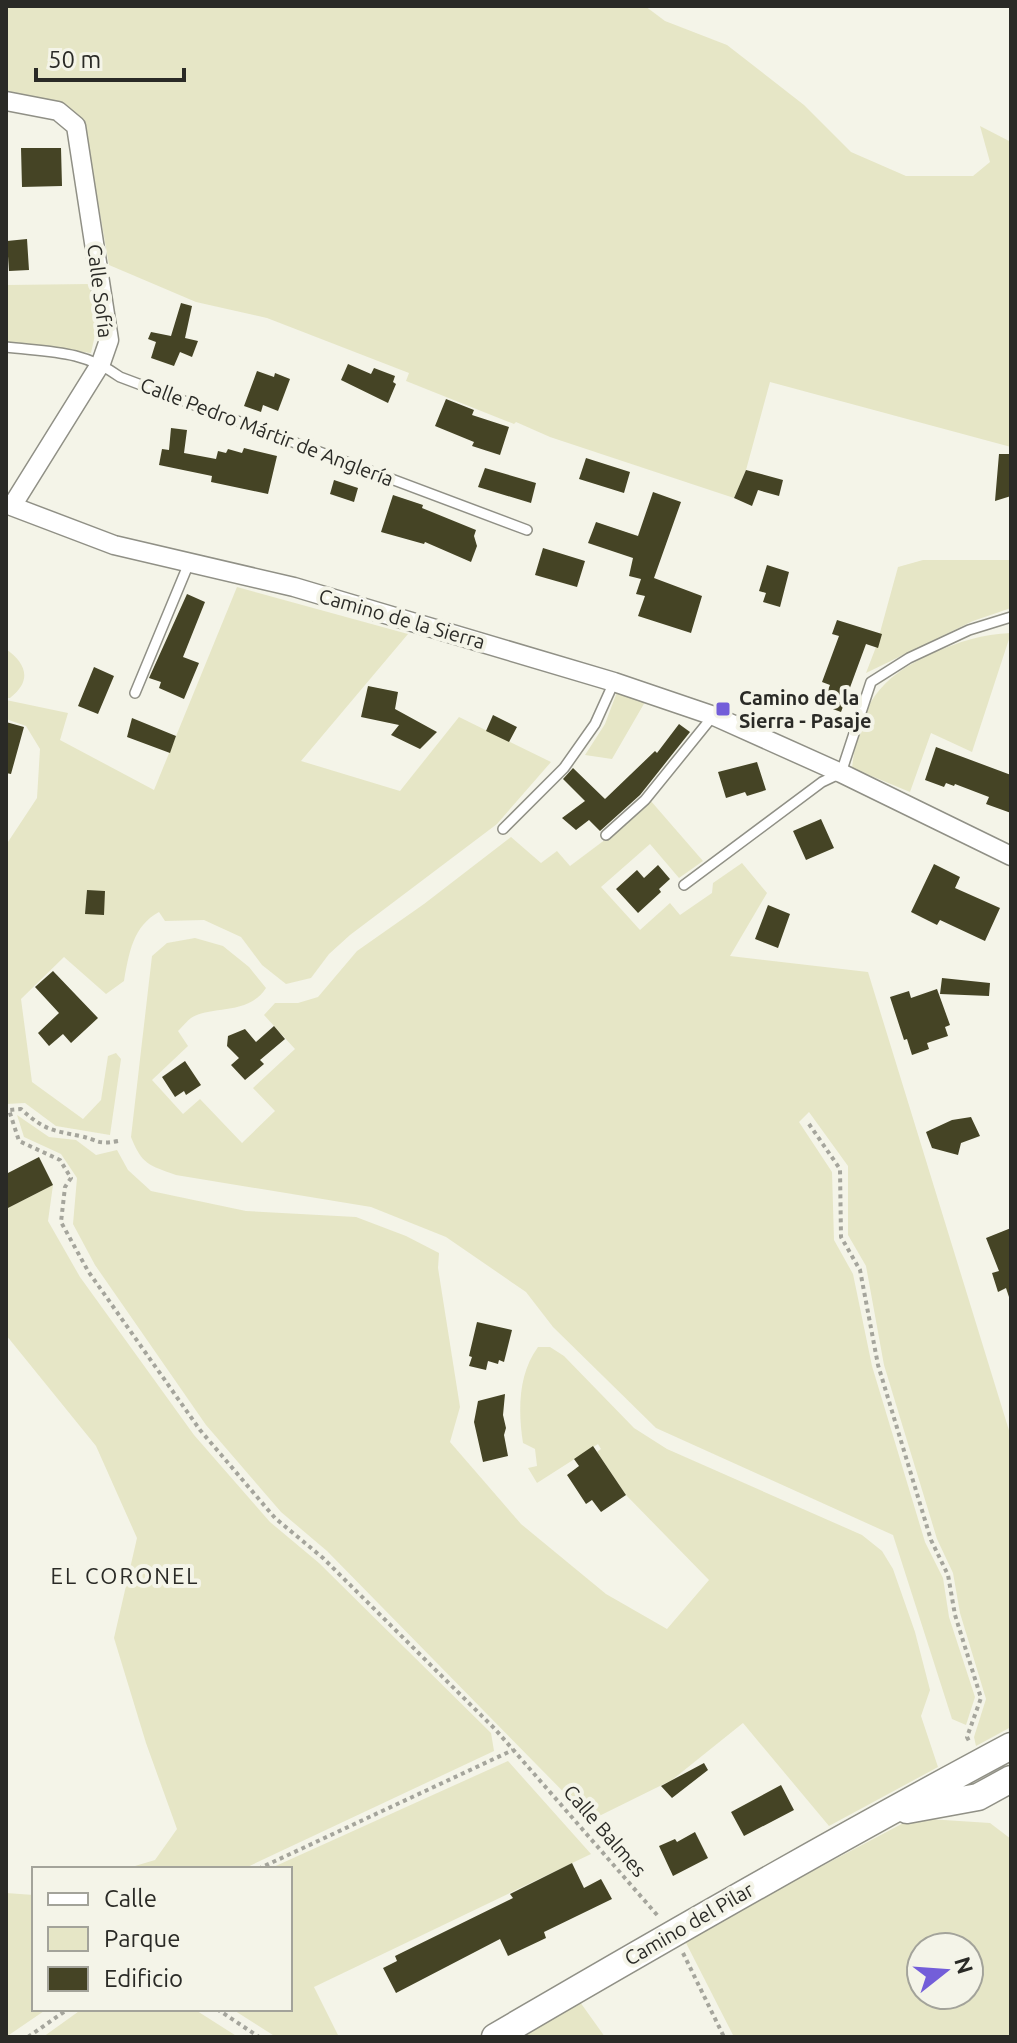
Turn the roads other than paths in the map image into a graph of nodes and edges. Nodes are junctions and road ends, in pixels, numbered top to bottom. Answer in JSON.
{"nodes":[{"id":1,"x":6,"y":101,"type":"edge"},
{"id":2,"x":6,"y":347,"type":"edge"},
{"id":3,"x":101,"y":363,"type":"junction"},
{"id":4,"x":9,"y":505,"type":"edge"},
{"id":5,"x":527,"y":530,"type":"dead end"},
{"id":6,"x":189,"y":563,"type":"junction"},
{"id":7,"x":1011,"y":617,"type":"edge"},
{"id":8,"x":614,"y":682,"type":"junction"},
{"id":9,"x":135,"y":693,"type":"dead end"},
{"id":10,"x":714,"y":716,"type":"junction"},
{"id":11,"x":841,"y":773,"type":"junction"},
{"id":12,"x":503,"y":829,"type":"dead end"},
{"id":13,"x":606,"y":835,"type":"dead end"},
{"id":14,"x":1011,"y":856,"type":"edge"},
{"id":15,"x":684,"y":885,"type":"dead end"},
{"id":16,"x":1011,"y":1746,"type":"edge"},
{"id":17,"x":1011,"y":1779,"type":"edge"},
{"id":18,"x":884,"y":1814,"type":"junction"},
{"id":19,"x":495,"y":2037,"type":"edge"}],
"edges":[{"from":1,"to":3,"type":"street","name":"Calle Sofía"},
{"from":2,"to":3,"type":"lane","name":"Calle Pedro Mártir de Anglería"},
{"from":3,"to":4,"type":"street","name":"Calle Sofía"},
{"from":3,"to":5,"type":"lane","name":"Calle Pedro Mártir de Anglería"},
{"from":4,"to":6,"type":"street","name":"Camino de la Sierra"},
{"from":6,"to":8,"type":"street","name":"Camino de la Sierra"},
{"from":6,"to":9,"type":"lane"},
{"from":7,"to":11,"type":"lane"},
{"from":8,"to":10,"type":"street","name":"Camino de la Sierra"},
{"from":8,"to":12,"type":"lane"},
{"from":10,"to":11,"type":"street","name":"Camino de la Sierra"},
{"from":10,"to":13,"type":"lane"},
{"from":11,"to":14,"type":"street","name":"Camino de la Sierra"},
{"from":11,"to":15,"type":"lane"},
{"from":16,"to":18,"type":"main road","name":"Camino del Pilar"},
{"from":17,"to":18,"type":"main road","name":"Camino del Pilar"},
{"from":18,"to":19,"type":"main road","name":"Camino del Pilar"}]}
